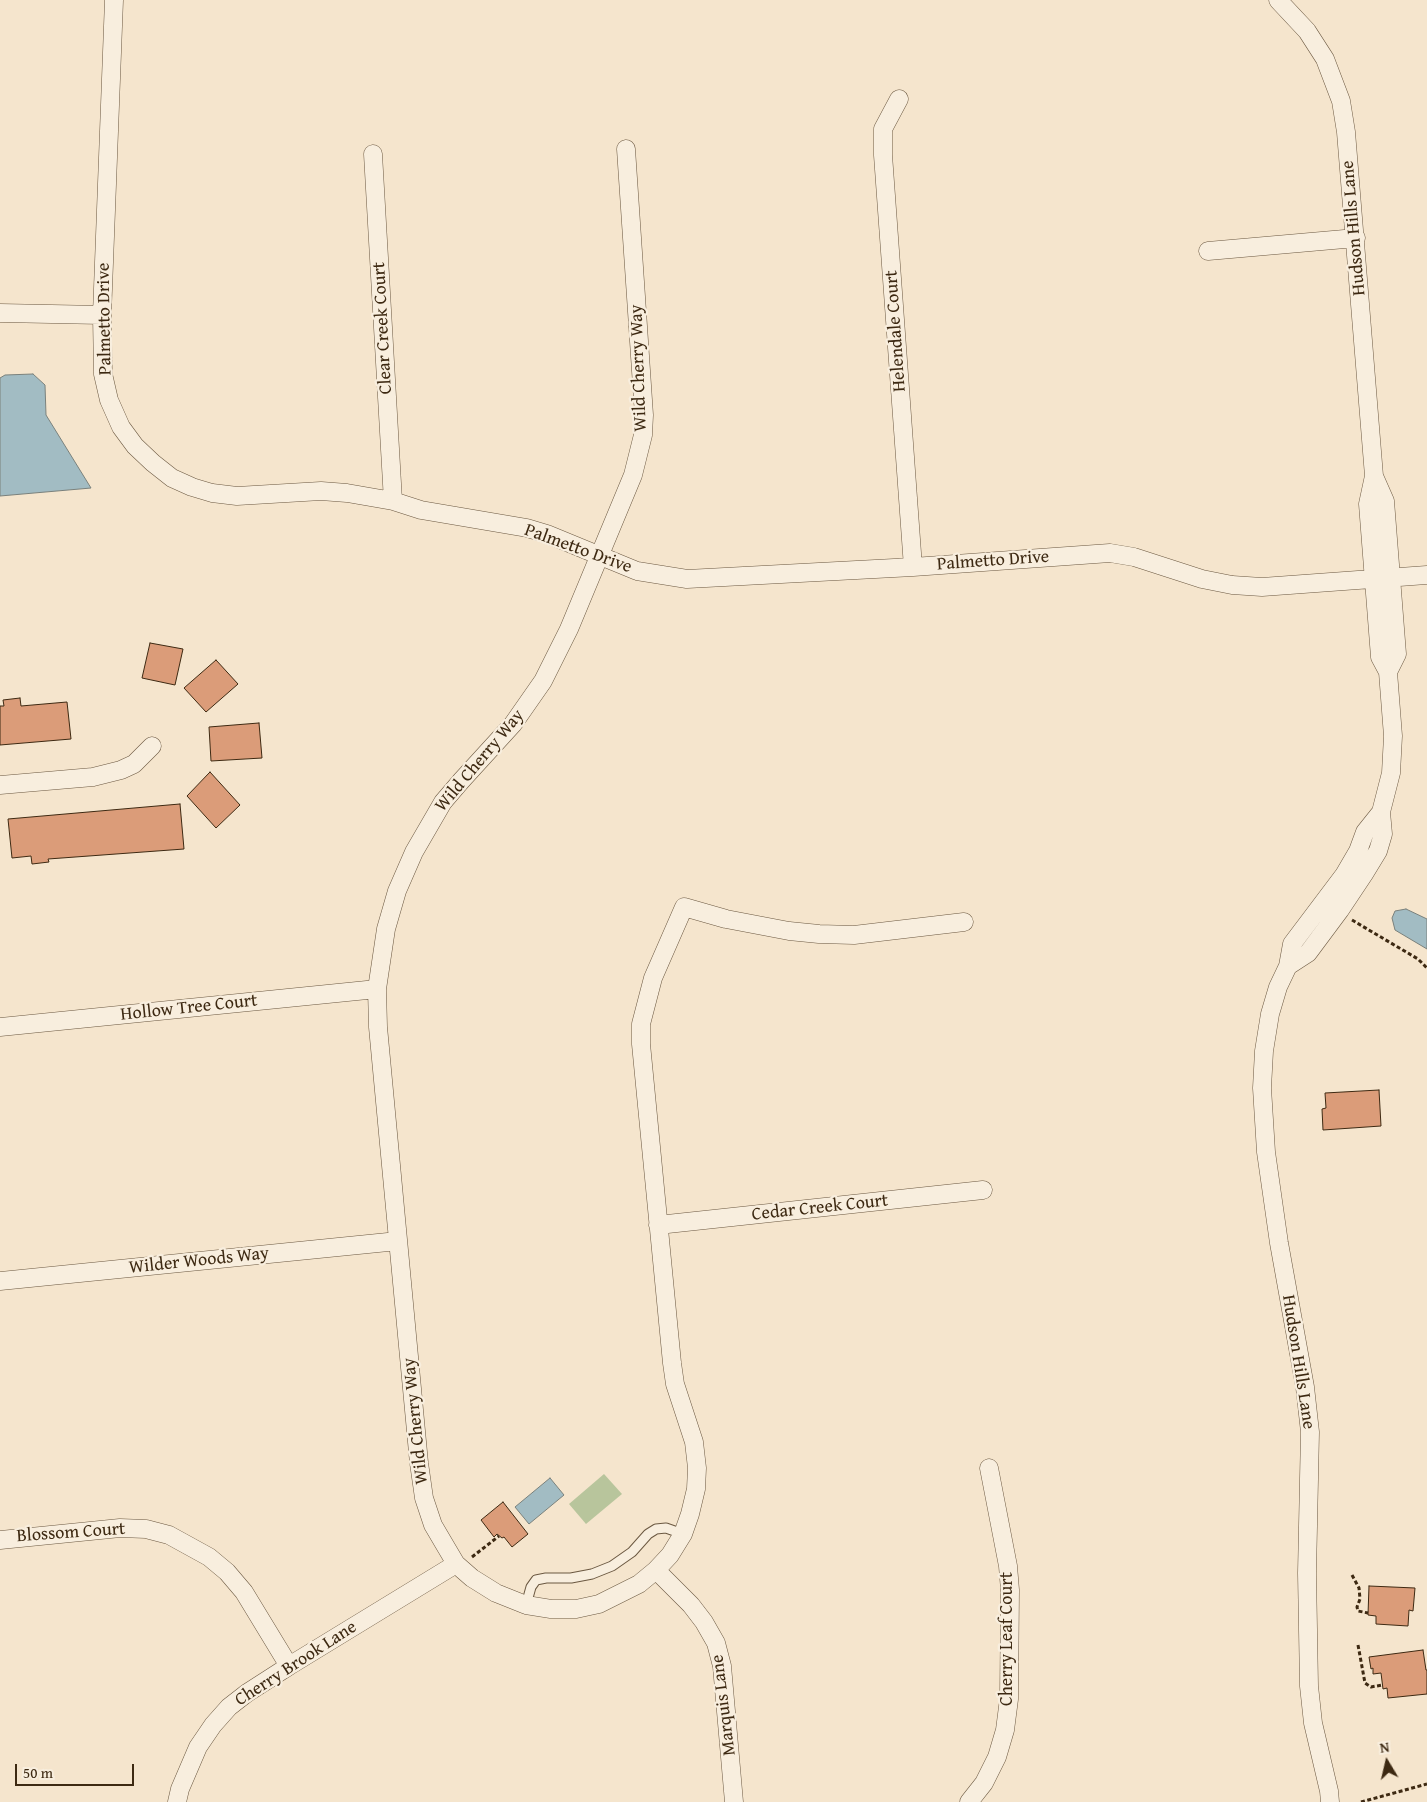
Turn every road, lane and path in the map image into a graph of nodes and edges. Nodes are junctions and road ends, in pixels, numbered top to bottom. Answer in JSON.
{"nodes":[{"id":1,"x":114,"y":0,"type":"edge"},
{"id":2,"x":1278,"y":0,"type":"edge"},
{"id":3,"x":899,"y":99,"type":"dead end"},
{"id":4,"x":626,"y":149,"type":"dead end"},
{"id":5,"x":373,"y":154,"type":"dead end"},
{"id":6,"x":1356,"y":238,"type":"junction"},
{"id":7,"x":1208,"y":251,"type":"dead end"},
{"id":8,"x":0,"y":313,"type":"edge"},
{"id":9,"x":102,"y":315,"type":"junction"},
{"id":10,"x":393,"y":501,"type":"junction"},
{"id":11,"x":599,"y":556,"type":"junction"},
{"id":12,"x":913,"y":567,"type":"junction"},
{"id":13,"x":1427,"y":576,"type":"edge"},
{"id":14,"x":1383,"y":579,"type":"junction"},
{"id":15,"x":152,"y":746,"type":"dead end"},
{"id":16,"x":0,"y":785,"type":"edge"},
{"id":17,"x":1349,"y":919,"type":"dead end"},
{"id":18,"x":964,"y":922,"type":"dead end"},
{"id":19,"x":1427,"y":968,"type":"edge"},
{"id":20,"x":377,"y":989,"type":"junction"},
{"id":21,"x":0,"y":1027,"type":"edge"},
{"id":22,"x":983,"y":1190,"type":"dead end"},
{"id":23,"x":658,"y":1225,"type":"junction"},
{"id":24,"x":398,"y":1241,"type":"junction"},
{"id":25,"x":0,"y":1281,"type":"edge"},
{"id":26,"x":989,"y":1468,"type":"dead end"},
{"id":27,"x":682,"y":1534,"type":"junction"},
{"id":28,"x":499,"y":1536,"type":"dead end"},
{"id":29,"x":0,"y":1540,"type":"edge"},
{"id":30,"x":462,"y":1562,"type":"junction"},
{"id":31,"x":656,"y":1570,"type":"junction"},
{"id":32,"x":1352,"y":1575,"type":"dead end"},
{"id":33,"x":526,"y":1605,"type":"junction"},
{"id":34,"x":1368,"y":1613,"type":"dead end"},
{"id":35,"x":1358,"y":1645,"type":"dead end"},
{"id":36,"x":289,"y":1666,"type":"junction"},
{"id":37,"x":1382,"y":1685,"type":"dead end"},
{"id":38,"x":1427,"y":1784,"type":"edge"},
{"id":39,"x":1333,"y":1798,"type":"edge"},
{"id":40,"x":177,"y":1802,"type":"edge"},
{"id":41,"x":734,"y":1802,"type":"edge"},
{"id":42,"x":969,"y":1802,"type":"edge"},
{"id":43,"x":1362,"y":1802,"type":"edge"}],
"edges":[{"from":1,"to":9,"type":"street","name":"Palmetto Drive"},
{"from":2,"to":6,"type":"street","name":"Hudson Hills Lane"},
{"from":3,"to":12,"type":"street","name":"Helendale Court"},
{"from":4,"to":11,"type":"street","name":"Wild Cherry Way"},
{"from":5,"to":10,"type":"street","name":"Clear Creek Court"},
{"from":6,"to":7,"type":"street"},
{"from":6,"to":14,"type":"street","name":"Hudson Hills Lane"},
{"from":8,"to":9,"type":"street"},
{"from":9,"to":10,"type":"street","name":"Palmetto Drive"},
{"from":10,"to":11,"type":"street","name":"Palmetto Drive"},
{"from":11,"to":12,"type":"street","name":"Palmetto Drive"},
{"from":11,"to":20,"type":"street","name":"Wild Cherry Way"},
{"from":12,"to":14,"type":"street","name":"Palmetto Drive"},
{"from":13,"to":14,"type":"street","name":"Palmetto Drive"},
{"from":14,"to":39,"type":"street","name":"Hudson Hills Lane"},
{"from":15,"to":16,"type":"street"},
{"from":17,"to":19,"type":"path"},
{"from":18,"to":23,"type":"street","name":"Wild Cherry Way"},
{"from":20,"to":21,"type":"street","name":"Hollow Tree Court"},
{"from":20,"to":24,"type":"street","name":"Wild Cherry Way"},
{"from":22,"to":23,"type":"street","name":"Cedar Creek Court"},
{"from":23,"to":27,"type":"street","name":"Wild Cherry Way"},
{"from":24,"to":25,"type":"street","name":"Wilder Woods Way"},
{"from":24,"to":30,"type":"street","name":"Wild Cherry Way"},
{"from":26,"to":42,"type":"street","name":"Cherry Leaf Court"},
{"from":27,"to":31,"type":"street","name":"Wild Cherry Way"},
{"from":27,"to":33,"type":"lane"},
{"from":28,"to":30,"type":"path"},
{"from":29,"to":36,"type":"street","name":"Blossom Court"},
{"from":30,"to":33,"type":"street","name":"Wild Cherry Way"},
{"from":30,"to":36,"type":"street","name":"Cherry Brook Lane"},
{"from":31,"to":33,"type":"street","name":"Wild Cherry Way"},
{"from":31,"to":41,"type":"street","name":"Marquis Lane"},
{"from":32,"to":34,"type":"path"},
{"from":35,"to":37,"type":"path"},
{"from":36,"to":40,"type":"street","name":"Cherry Brook Lane"},
{"from":38,"to":43,"type":"path"}]}
